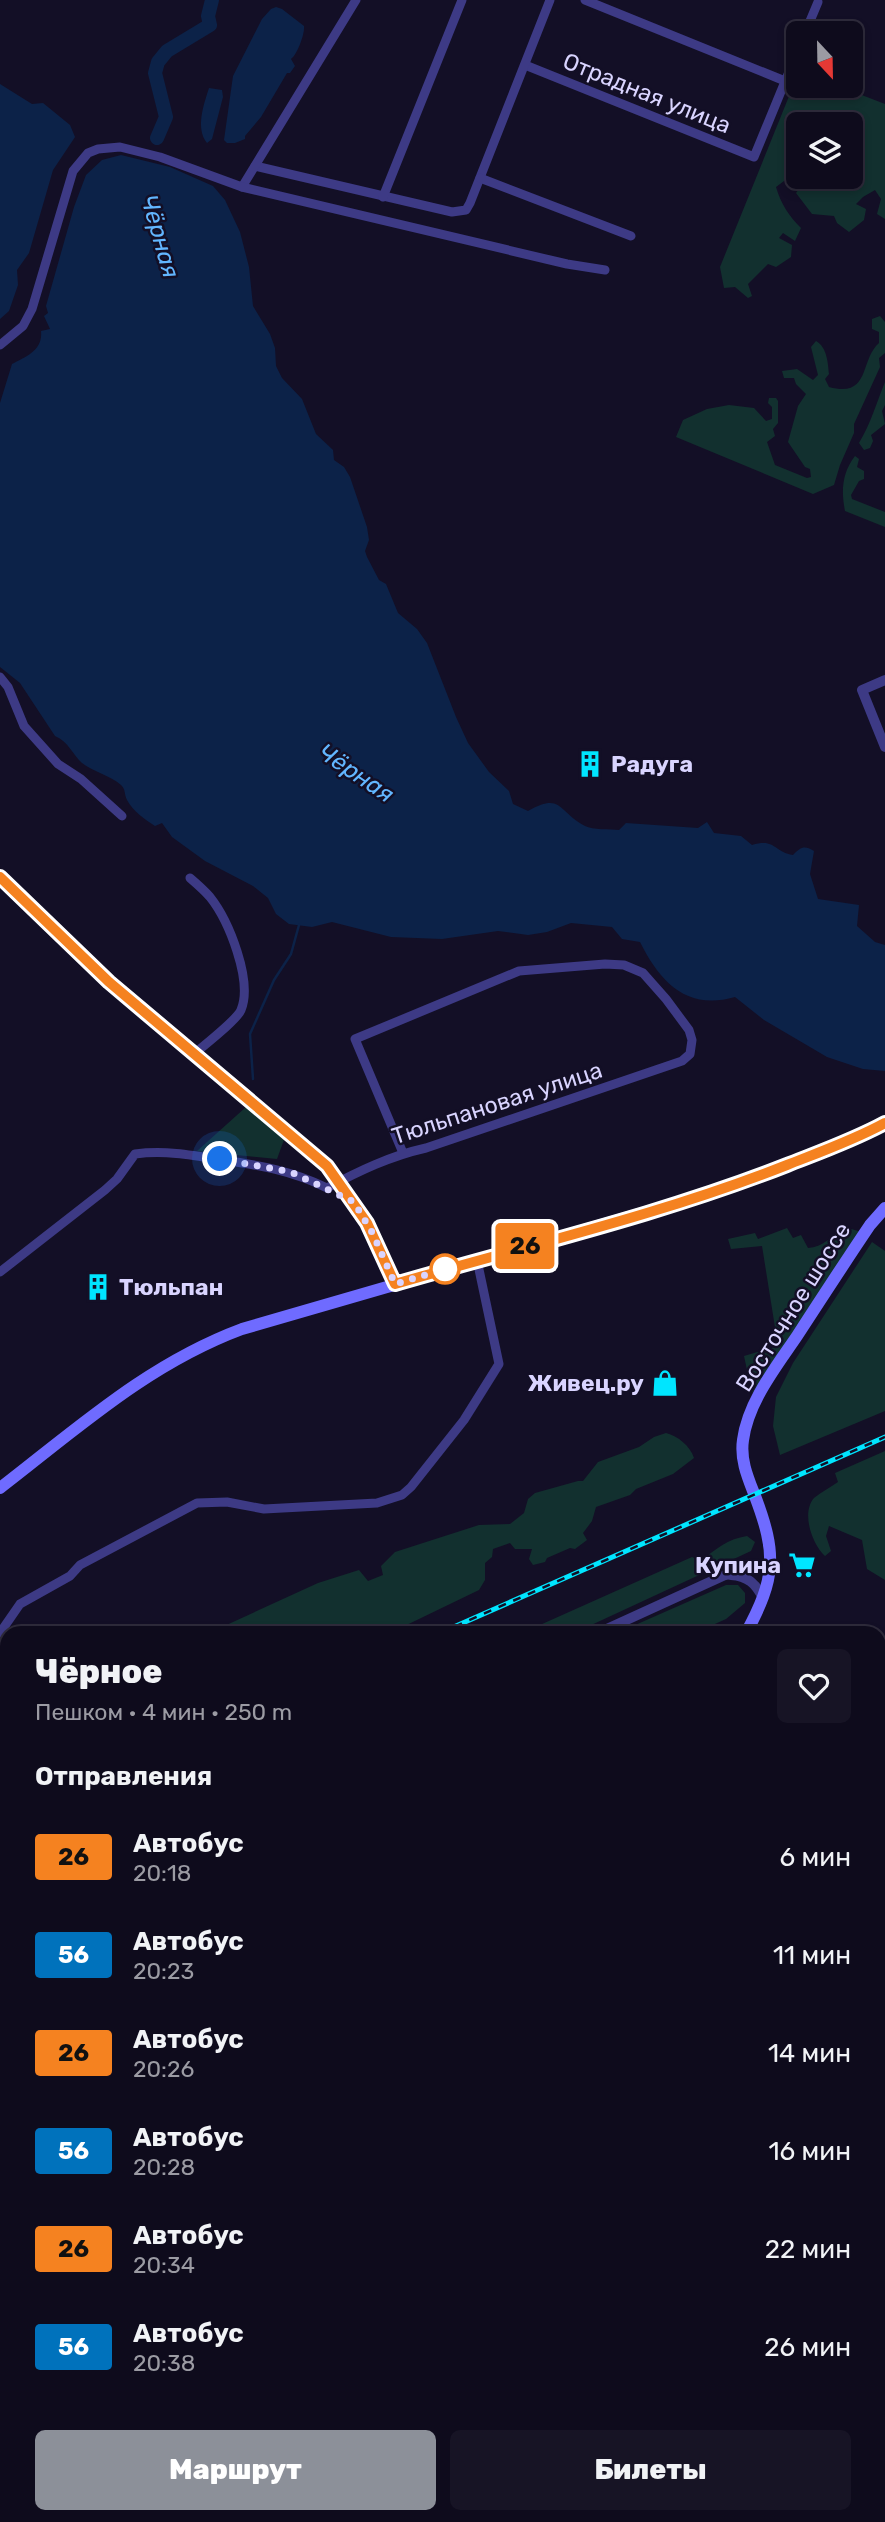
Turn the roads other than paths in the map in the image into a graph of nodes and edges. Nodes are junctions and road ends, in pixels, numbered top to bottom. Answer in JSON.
{"nodes":[{"id":1,"x":356,"y":0,"type":"edge"},
{"id":2,"x":462,"y":0,"type":"edge"},
{"id":3,"x":550,"y":0,"type":"edge"},
{"id":4,"x":585,"y":0,"type":"edge"},
{"id":5,"x":817,"y":1,"type":"edge"},
{"id":6,"x":810,"y":21,"type":"edge"},
{"id":7,"x":525,"y":65,"type":"junction"},
{"id":8,"x":785,"y":81,"type":"joint"},
{"id":9,"x":255,"y":166,"type":"junction"},
{"id":10,"x":480,"y":178,"type":"junction"},
{"id":11,"x":242,"y":187,"type":"junction"},
{"id":12,"x":383,"y":197,"type":"junction"},
{"id":13,"x":631,"y":236,"type":"dead end"},
{"id":14,"x":605,"y":270,"type":"dead end"},
{"id":15,"x":0,"y":345,"type":"edge"},
{"id":16,"x":0,"y":677,"type":"edge"},
{"id":17,"x":885,"y":680,"type":"edge"},
{"id":18,"x":885,"y":747,"type":"edge"},
{"id":19,"x":122,"y":816,"type":"dead end"},
{"id":20,"x":0,"y":877,"type":"edge"},
{"id":21,"x":190,"y":878,"type":"dead end"},
{"id":22,"x":193,"y":1055,"type":"junction"},
{"id":23,"x":885,"y":1124,"type":"edge"},
{"id":24,"x":885,"y":1131,"type":"edge"},
{"id":25,"x":869,"y":1132,"type":"junction"},
{"id":26,"x":403,"y":1153,"type":"junction"},
{"id":27,"x":339,"y":1181,"type":"junction"},
{"id":28,"x":327,"y":1188,"type":"junction"},
{"id":29,"x":885,"y":1201,"type":"edge"},
{"id":30,"x":354,"y":1202,"type":"junction"},
{"id":31,"x":885,"y":1208,"type":"edge"},
{"id":32,"x":875,"y":1218,"type":"junction"},
{"id":33,"x":477,"y":1260,"type":"junction"},
{"id":34,"x":0,"y":1272,"type":"edge"},
{"id":35,"x":395,"y":1284,"type":"junction"},
{"id":36,"x":0,"y":1488,"type":"edge"},
{"id":37,"x":771,"y":1565,"type":"junction"},
{"id":38,"x":725,"y":1575,"type":"junction"},
{"id":39,"x":763,"y":1598,"type":"junction"},
{"id":40,"x":5,"y":1626,"type":"edge"},
{"id":41,"x":613,"y":1626,"type":"edge"},
{"id":42,"x":749,"y":1626,"type":"edge"}],
"edges":[{"from":1,"to":9,"type":"street"},
{"from":2,"to":12,"type":"street"},
{"from":3,"to":7,"type":"street"},
{"from":4,"to":8,"type":"street"},
{"from":5,"to":6,"type":"street"},
{"from":7,"to":8,"type":"street","name":"Отрадная улица"},
{"from":7,"to":10,"type":"street"},
{"from":9,"to":11,"type":"street"},
{"from":9,"to":12,"type":"street"},
{"from":10,"to":12,"type":"street"},
{"from":10,"to":13,"type":"street"},
{"from":11,"to":14,"type":"street"},
{"from":11,"to":15,"type":"street"},
{"from":16,"to":19,"type":"street"},
{"from":17,"to":18,"type":"street"},
{"from":20,"to":22,"type":"street"},
{"from":21,"to":22,"type":"street"},
{"from":22,"to":27,"type":"street"},
{"from":23,"to":25,"type":"main road"},
{"from":24,"to":25,"type":"main road"},
{"from":25,"to":33,"type":"main road"},
{"from":26,"to":26,"type":"street","name":"Тюльпановая улица"},
{"from":26,"to":27,"type":"street","name":"Тюльпановая улица"},
{"from":27,"to":28,"type":"street","name":"Тюльпановая улица"},
{"from":27,"to":30,"type":"street"},
{"from":28,"to":30,"type":"street"},
{"from":28,"to":34,"type":"street"},
{"from":29,"to":32,"type":"main road"},
{"from":30,"to":35,"type":"street"},
{"from":31,"to":32,"type":"main road","name":"Восточное шоссе"},
{"from":32,"to":37,"type":"main road","name":"Восточное шоссе"},
{"from":33,"to":35,"type":"main road"},
{"from":33,"to":40,"type":"street"},
{"from":35,"to":36,"type":"main road"},
{"from":37,"to":38,"type":"street"},
{"from":37,"to":39,"type":"main road","name":"Восточное шоссе"},
{"from":38,"to":39,"type":"street"},
{"from":38,"to":41,"type":"street"},
{"from":39,"to":42,"type":"main road","name":"Восточное шоссе"}]}
